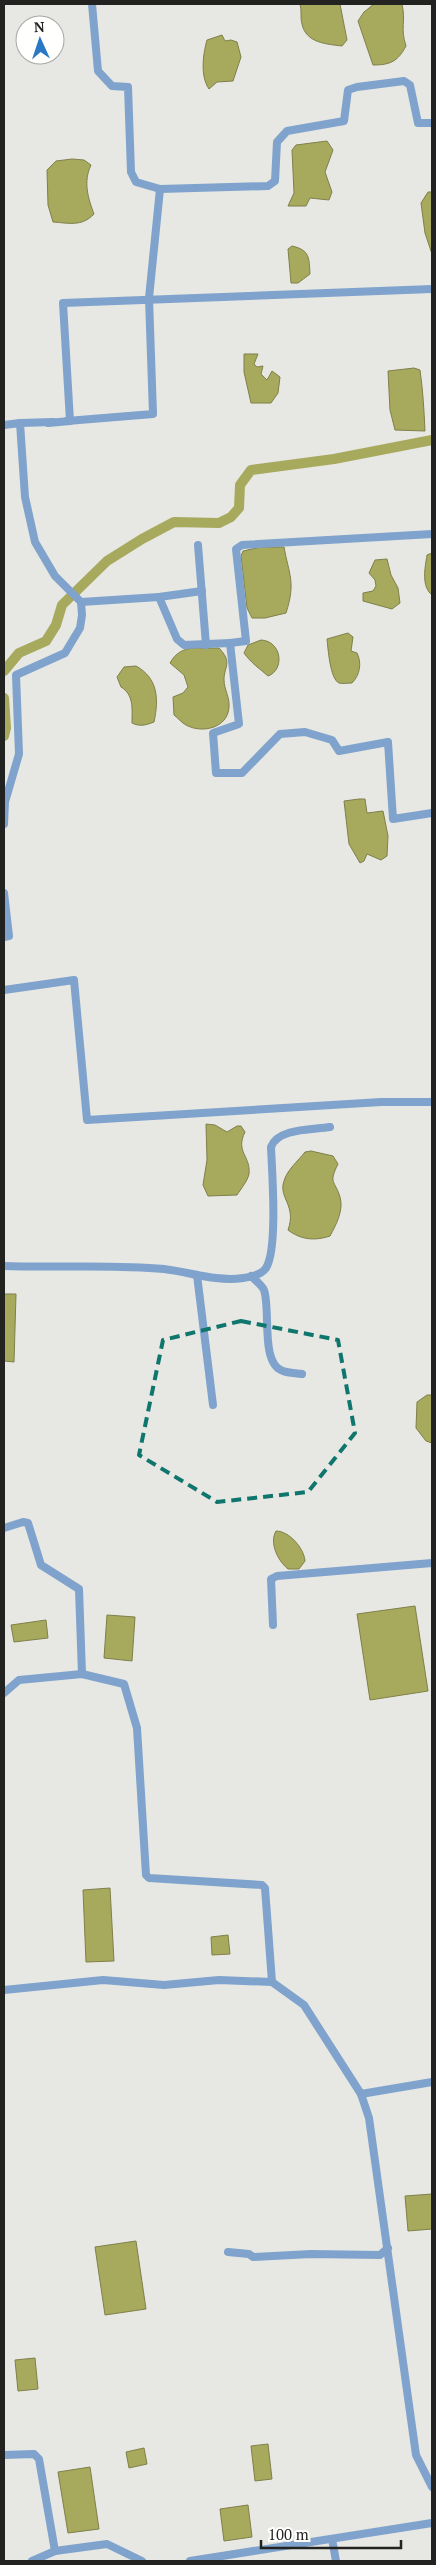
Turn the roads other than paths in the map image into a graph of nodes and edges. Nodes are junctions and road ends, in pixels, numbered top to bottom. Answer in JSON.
{"nodes":[{"id":1,"x":92,"y":4,"type":"edge"},
{"id":2,"x":432,"y":123,"type":"edge"},
{"id":3,"x":160,"y":189,"type":"junction"},
{"id":4,"x":432,"y":289,"type":"edge"},
{"id":5,"x":149,"y":298,"type":"junction"},
{"id":6,"x":70,"y":421,"type":"junction"},
{"id":7,"x":20,"y":423,"type":"junction"},
{"id":8,"x":48,"y":423,"type":"dead end"},
{"id":9,"x":4,"y":425,"type":"edge"},
{"id":10,"x":432,"y":534,"type":"edge"},
{"id":11,"x":198,"y":545,"type":"dead end"},
{"id":12,"x":202,"y":591,"type":"junction"},
{"id":13,"x":158,"y":597,"type":"junction"},
{"id":14,"x":81,"y":602,"type":"junction"},
{"id":15,"x":230,"y":643,"type":"junction"},
{"id":16,"x":206,"y":645,"type":"junction"},
{"id":17,"x":432,"y":813,"type":"edge"},
{"id":18,"x":4,"y":824,"type":"edge"},
{"id":19,"x":4,"y":894,"type":"edge"},
{"id":20,"x":4,"y":937,"type":"edge"},
{"id":21,"x":4,"y":990,"type":"edge"},
{"id":22,"x":432,"y":1102,"type":"edge"},
{"id":23,"x":330,"y":1127,"type":"dead end"},
{"id":24,"x":4,"y":1266,"type":"edge"},
{"id":25,"x":197,"y":1275,"type":"junction"},
{"id":26,"x":251,"y":1276,"type":"junction"},
{"id":27,"x":302,"y":1374,"type":"dead end"},
{"id":28,"x":213,"y":1405,"type":"dead end"},
{"id":29,"x":4,"y":1528,"type":"edge"},
{"id":30,"x":432,"y":1563,"type":"edge"},
{"id":31,"x":273,"y":1625,"type":"dead end"},
{"id":32,"x":82,"y":1674,"type":"junction"},
{"id":33,"x":4,"y":1693,"type":"edge"},
{"id":34,"x":272,"y":1982,"type":"junction"},
{"id":35,"x":4,"y":1990,"type":"edge"},
{"id":36,"x":432,"y":2082,"type":"edge"},
{"id":37,"x":361,"y":2094,"type":"junction"},
{"id":38,"x":388,"y":2248,"type":"junction"},
{"id":39,"x":228,"y":2252,"type":"dead end"},
{"id":40,"x":4,"y":2454,"type":"edge"},
{"id":41,"x":432,"y":2488,"type":"edge"},
{"id":42,"x":432,"y":2523,"type":"edge"},
{"id":43,"x":332,"y":2539,"type":"junction"},
{"id":44,"x":55,"y":2551,"type":"junction"},
{"id":45,"x":32,"y":2561,"type":"edge"},
{"id":46,"x":142,"y":2561,"type":"edge"},
{"id":47,"x":190,"y":2561,"type":"edge"},
{"id":48,"x":336,"y":2561,"type":"edge"}],
"edges":[{"from":1,"to":3,"type":"street"},
{"from":2,"to":3,"type":"street"},
{"from":3,"to":5,"type":"street"},
{"from":4,"to":5,"type":"street"},
{"from":5,"to":6,"type":"street"},
{"from":5,"to":6,"type":"street"},
{"from":6,"to":7,"type":"street"},
{"from":6,"to":8,"type":"street"},
{"from":7,"to":9,"type":"street"},
{"from":7,"to":14,"type":"street"},
{"from":10,"to":15,"type":"street"},
{"from":11,"to":12,"type":"street"},
{"from":12,"to":13,"type":"street"},
{"from":12,"to":16,"type":"street"},
{"from":13,"to":14,"type":"street"},
{"from":13,"to":16,"type":"street"},
{"from":14,"to":18,"type":"street"},
{"from":15,"to":16,"type":"street"},
{"from":15,"to":17,"type":"street"},
{"from":19,"to":20,"type":"street"},
{"from":21,"to":22,"type":"street"},
{"from":23,"to":26,"type":"street"},
{"from":24,"to":25,"type":"street"},
{"from":25,"to":26,"type":"street"},
{"from":25,"to":28,"type":"street"},
{"from":26,"to":27,"type":"street"},
{"from":29,"to":32,"type":"street"},
{"from":30,"to":31,"type":"street"},
{"from":32,"to":33,"type":"street"},
{"from":32,"to":34,"type":"street"},
{"from":34,"to":35,"type":"street"},
{"from":34,"to":37,"type":"street"},
{"from":36,"to":37,"type":"street"},
{"from":37,"to":38,"type":"street"},
{"from":38,"to":39,"type":"street"},
{"from":38,"to":41,"type":"street"},
{"from":40,"to":44,"type":"street"},
{"from":42,"to":43,"type":"street"},
{"from":43,"to":47,"type":"street"},
{"from":43,"to":48,"type":"street"},
{"from":44,"to":45,"type":"street"},
{"from":44,"to":46,"type":"street"}]}
